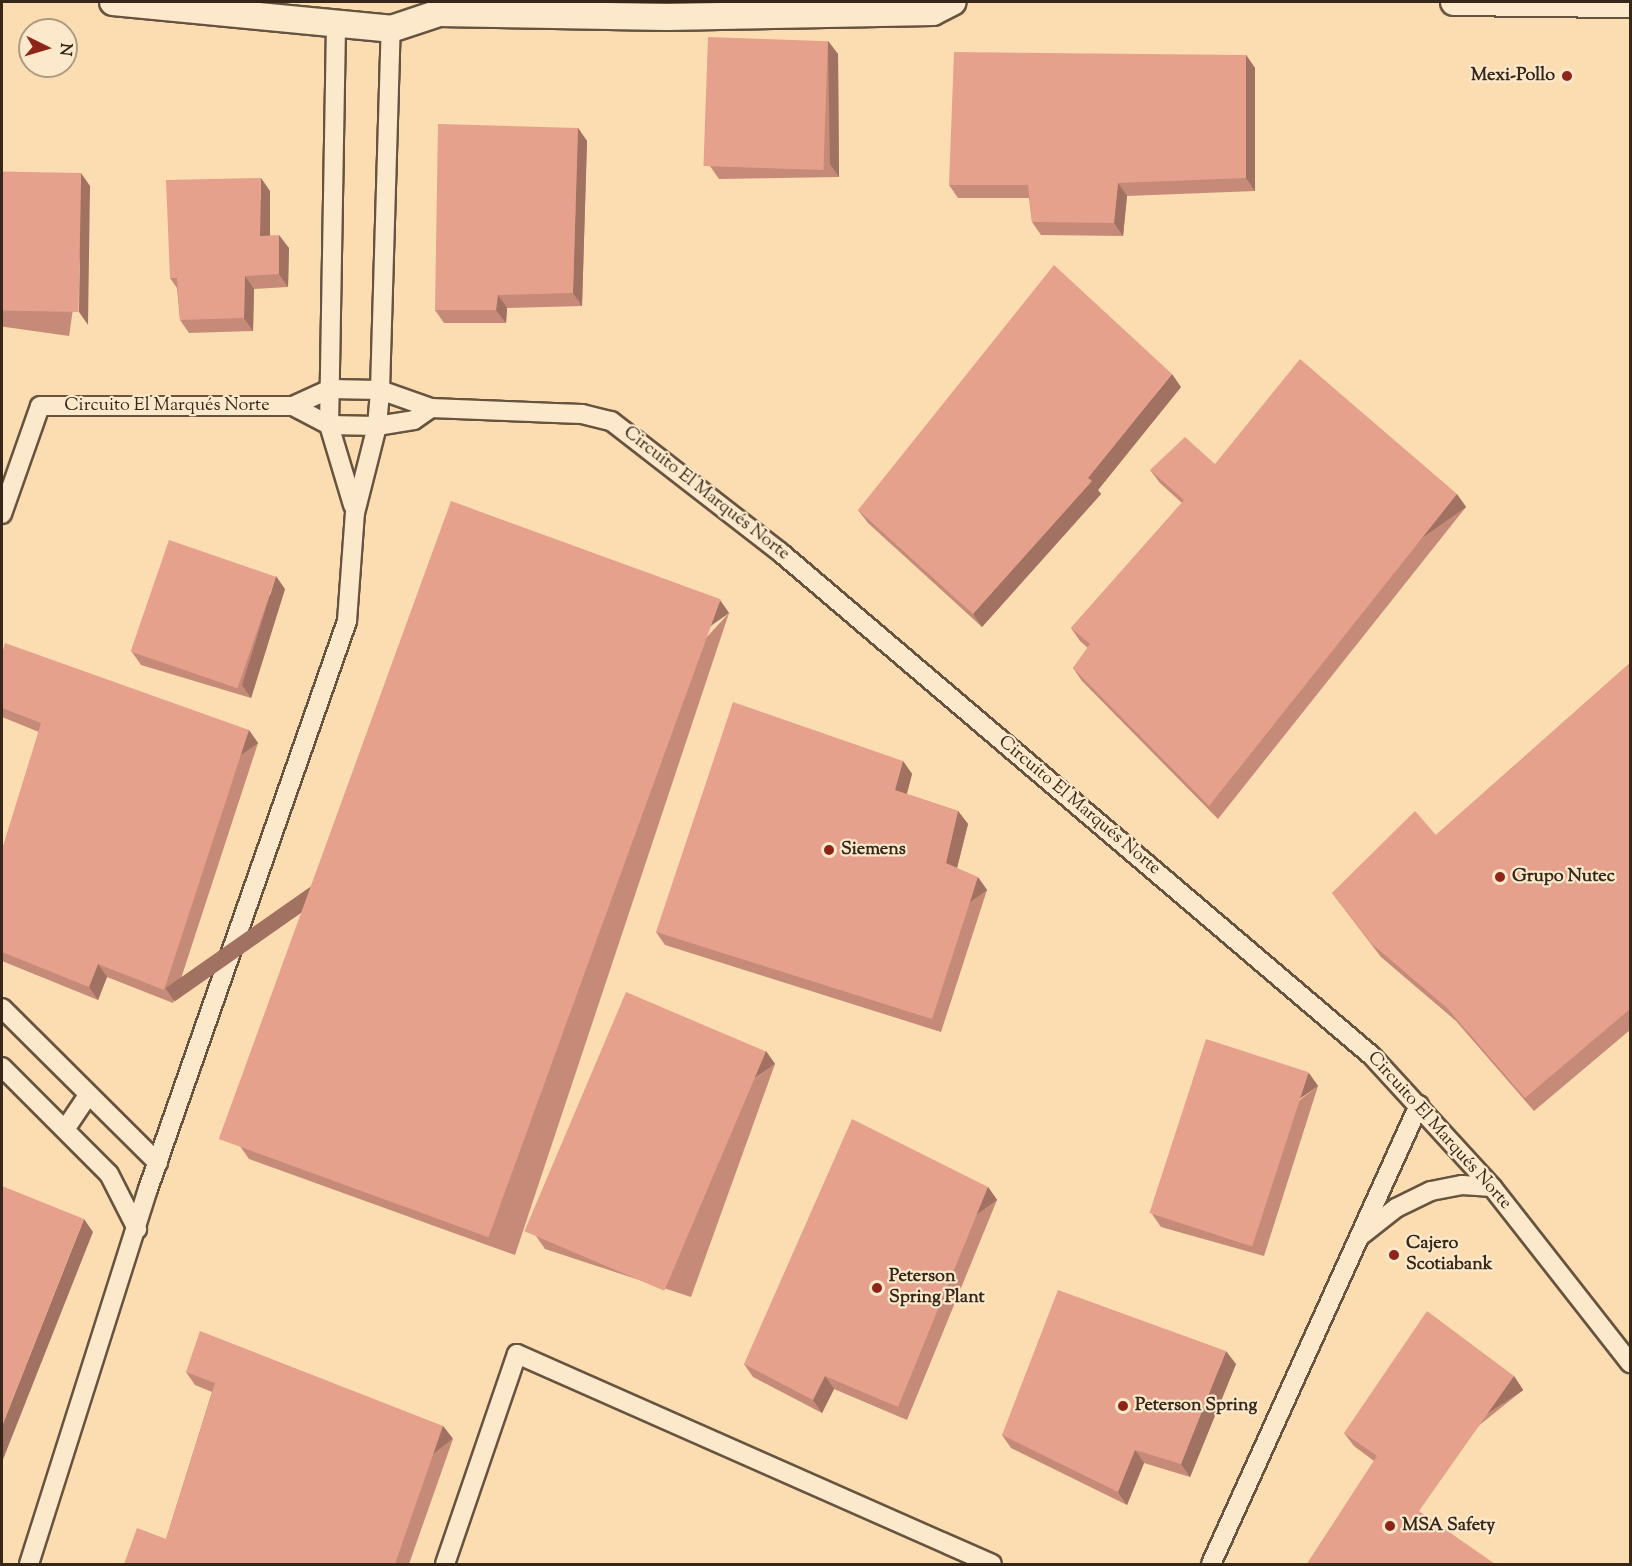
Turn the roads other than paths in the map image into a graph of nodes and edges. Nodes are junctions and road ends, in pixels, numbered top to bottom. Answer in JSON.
{"nodes":[{"id":1,"x":113,"y":2,"type":"edge"},
{"id":2,"x":953,"y":2,"type":"edge"},
{"id":3,"x":1454,"y":2,"type":"edge"},
{"id":4,"x":1630,"y":4,"type":"edge"},
{"id":5,"x":336,"y":26,"type":"junction"},
{"id":6,"x":391,"y":29,"type":"junction"},
{"id":7,"x":330,"y":389,"type":"junction"},
{"id":8,"x":380,"y":390,"type":"junction"},
{"id":9,"x":293,"y":406,"type":"junction"},
{"id":10,"x":431,"y":408,"type":"junction"},
{"id":11,"x":328,"y":425,"type":"junction"},
{"id":12,"x":377,"y":426,"type":"junction"},
{"id":13,"x":355,"y":513,"type":"junction"},
{"id":14,"x":2,"y":514,"type":"edge"},
{"id":15,"x":2,"y":1008,"type":"edge"},
{"id":16,"x":2,"y":1067,"type":"edge"},
{"id":17,"x":86,"y":1098,"type":"junction"},
{"id":18,"x":1419,"y":1105,"type":"junction"},
{"id":19,"x":66,"y":1128,"type":"junction"},
{"id":20,"x":158,"y":1163,"type":"junction"},
{"id":21,"x":1492,"y":1187,"type":"junction"},
{"id":22,"x":137,"y":1229,"type":"junction"},
{"id":23,"x":1360,"y":1237,"type":"junction"},
{"id":24,"x":1630,"y":1363,"type":"edge"},
{"id":25,"x":29,"y":1564,"type":"edge"},
{"id":26,"x":445,"y":1564,"type":"edge"},
{"id":27,"x":992,"y":1564,"type":"edge"},
{"id":28,"x":1211,"y":1564,"type":"edge"}],
"edges":[{"from":1,"to":5,"type":"main road"},
{"from":2,"to":6,"type":"main road"},
{"from":3,"to":4,"type":"main road"},
{"from":5,"to":6,"type":"main road"},
{"from":5,"to":7,"type":"street"},
{"from":6,"to":8,"type":"street"},
{"from":7,"to":8,"type":"street","name":"Circuito El Marqués Norte"},
{"from":7,"to":9,"type":"street","name":"Circuito El Marqués Norte"},
{"from":7,"to":11,"type":"street"},
{"from":8,"to":10,"type":"street","name":"Circuito El Marqués Norte"},
{"from":8,"to":12,"type":"street"},
{"from":9,"to":11,"type":"street","name":"Circuito El Marqués Norte"},
{"from":9,"to":14,"type":"street","name":"Circuito El Marqués Norte"},
{"from":10,"to":12,"type":"street","name":"Circuito El Marqués Norte"},
{"from":10,"to":18,"type":"street","name":"Circuito El Marqués Norte"},
{"from":11,"to":12,"type":"street","name":"Circuito El Marqués Norte"},
{"from":11,"to":13,"type":"street"},
{"from":12,"to":13,"type":"street"},
{"from":13,"to":20,"type":"street"},
{"from":15,"to":17,"type":"street"},
{"from":16,"to":19,"type":"street"},
{"from":17,"to":19,"type":"street"},
{"from":17,"to":20,"type":"street"},
{"from":18,"to":21,"type":"street","name":"Circuito El Marqués Norte"},
{"from":18,"to":23,"type":"street"},
{"from":19,"to":22,"type":"street"},
{"from":20,"to":22,"type":"street"},
{"from":21,"to":23,"type":"street"},
{"from":21,"to":24,"type":"street","name":"Circuito El Marqués Norte"},
{"from":22,"to":25,"type":"street"},
{"from":23,"to":28,"type":"street"},
{"from":26,"to":27,"type":"street"}]}
